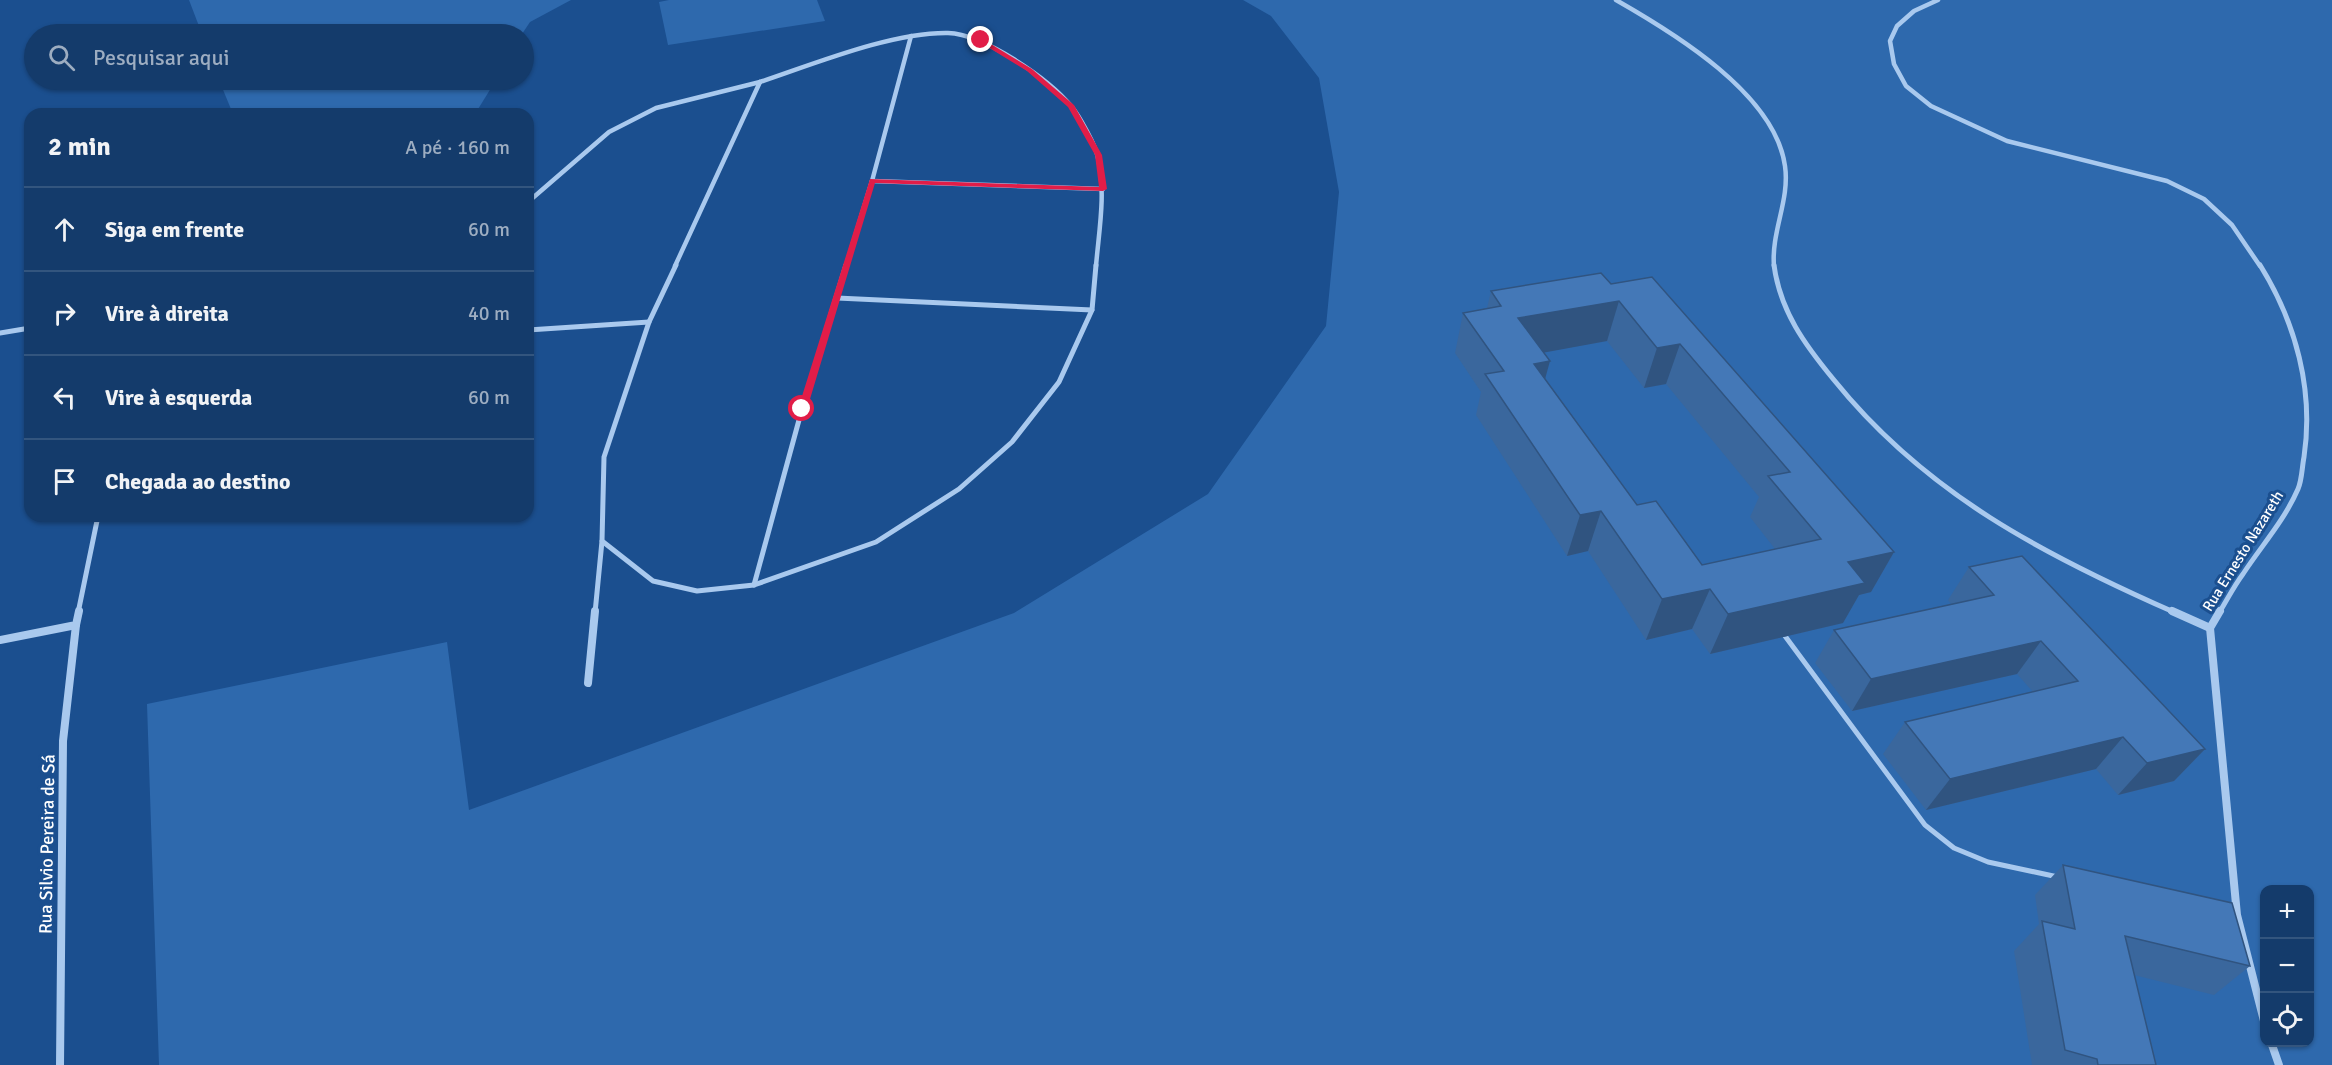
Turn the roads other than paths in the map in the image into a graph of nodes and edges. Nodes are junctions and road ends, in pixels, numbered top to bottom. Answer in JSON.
{"nodes":[{"id":1,"x":1616,"y":0,"type":"edge"},
{"id":2,"x":1938,"y":0,"type":"edge"},
{"id":3,"x":911,"y":36,"type":"junction"},
{"id":4,"x":760,"y":82,"type":"junction"},
{"id":5,"x":872,"y":181,"type":"junction"},
{"id":6,"x":1103,"y":189,"type":"junction"},
{"id":7,"x":534,"y":197,"type":"edge"},
{"id":8,"x":837,"y":298,"type":"junction"},
{"id":9,"x":1092,"y":310,"type":"junction"},
{"id":10,"x":649,"y":322,"type":"junction"},
{"id":11,"x":24,"y":329,"type":"edge"},
{"id":12,"x":534,"y":330,"type":"edge"},
{"id":13,"x":0,"y":333,"type":"edge"},
{"id":14,"x":97,"y":522,"type":"edge"},
{"id":15,"x":602,"y":541,"type":"junction"},
{"id":16,"x":754,"y":585,"type":"junction"},
{"id":17,"x":76,"y":625,"type":"junction"},
{"id":18,"x":2210,"y":628,"type":"junction"},
{"id":19,"x":1785,"y":636,"type":"edge"},
{"id":20,"x":0,"y":640,"type":"edge"},
{"id":21,"x":588,"y":683,"type":"dead end"},
{"id":22,"x":2067,"y":879,"type":"edge"},
{"id":23,"x":2225,"y":913,"type":"edge"},
{"id":24,"x":2237,"y":915,"type":"junction"},
{"id":25,"x":2260,"y":1001,"type":"edge"},
{"id":26,"x":2273,"y":1047,"type":"edge"},
{"id":27,"x":60,"y":1065,"type":"edge"},
{"id":28,"x":2279,"y":1065,"type":"edge"}],
"edges":[{"from":1,"to":18,"type":"street"},
{"from":2,"to":18,"type":"street","name":"Rua Ernesto Nazareth"},
{"from":3,"to":4,"type":"street"},
{"from":3,"to":5,"type":"street"},
{"from":3,"to":6,"type":"street"},
{"from":4,"to":7,"type":"street"},
{"from":4,"to":10,"type":"street"},
{"from":5,"to":6,"type":"street"},
{"from":5,"to":8,"type":"street"},
{"from":6,"to":9,"type":"street"},
{"from":8,"to":9,"type":"street"},
{"from":8,"to":16,"type":"street"},
{"from":9,"to":16,"type":"street"},
{"from":10,"to":12,"type":"street"},
{"from":10,"to":15,"type":"street"},
{"from":11,"to":13,"type":"street"},
{"from":14,"to":17,"type":"street","name":"Rua Silvio Pereira de Sá"},
{"from":15,"to":16,"type":"street"},
{"from":15,"to":21,"type":"street"},
{"from":17,"to":20,"type":"street"},
{"from":17,"to":27,"type":"street","name":"Rua Silvio Pereira de Sá"},
{"from":18,"to":24,"type":"street","name":"Rua Ernesto Nazareth"},
{"from":19,"to":22,"type":"lane"},
{"from":23,"to":24,"type":"lane"},
{"from":24,"to":25,"type":"street","name":"Rua Ernesto Nazareth"},
{"from":26,"to":28,"type":"street"}]}
